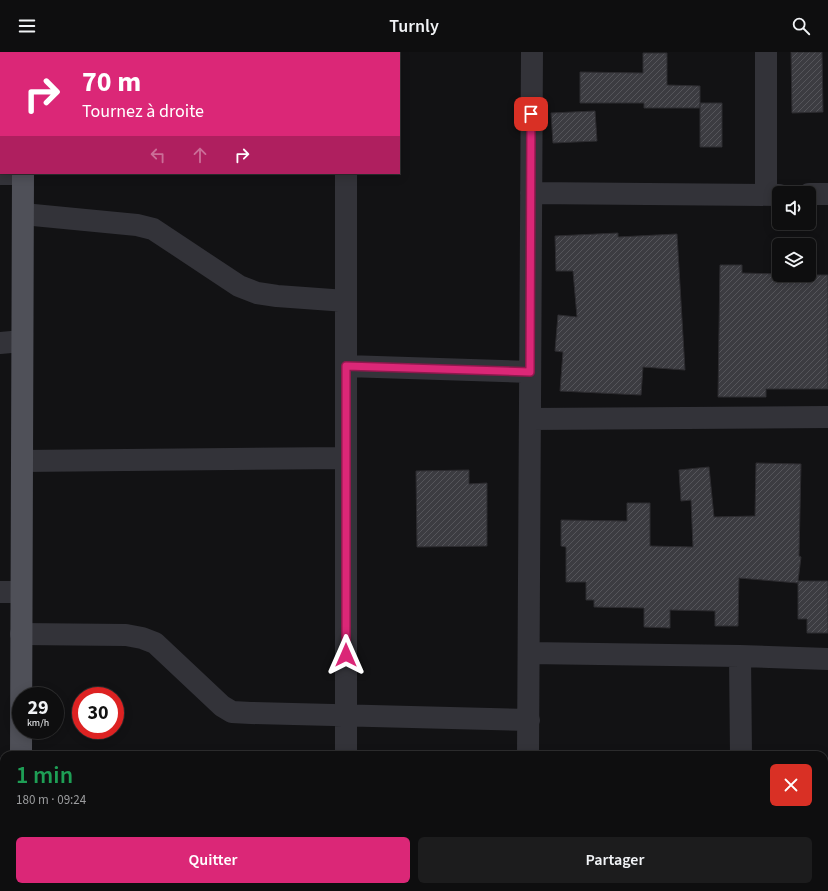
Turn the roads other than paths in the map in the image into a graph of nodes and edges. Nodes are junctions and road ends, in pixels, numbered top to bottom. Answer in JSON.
{"nodes":[{"id":1,"x":532,"y":52,"type":"edge"},
{"id":2,"x":766,"y":52,"type":"edge"},
{"id":3,"x":23,"y":174,"type":"edge"},
{"id":4,"x":346,"y":174,"type":"edge"},
{"id":5,"x":531,"y":193,"type":"junction"},
{"id":6,"x":816,"y":194,"type":"edge"},
{"id":7,"x":828,"y":194,"type":"edge"},
{"id":8,"x":772,"y":195,"type":"edge"},
{"id":9,"x":23,"y":214,"type":"junction"},
{"id":10,"x":346,"y":301,"type":"junction"},
{"id":11,"x":22,"y":341,"type":"junction"},
{"id":12,"x":0,"y":343,"type":"edge"},
{"id":13,"x":346,"y":366,"type":"junction"},
{"id":14,"x":530,"y":372,"type":"junction"},
{"id":15,"x":828,"y":416,"type":"edge"},
{"id":16,"x":530,"y":420,"type":"junction"},
{"id":17,"x":346,"y":458,"type":"junction"},
{"id":18,"x":22,"y":461,"type":"junction"},
{"id":19,"x":11,"y":592,"type":"edge"},
{"id":20,"x":21,"y":634,"type":"junction"},
{"id":21,"x":529,"y":653,"type":"junction"},
{"id":22,"x":740,"y":656,"type":"junction"},
{"id":23,"x":828,"y":659,"type":"edge"},
{"id":24,"x":346,"y":716,"type":"junction"},
{"id":25,"x":529,"y":720,"type":"junction"},
{"id":26,"x":21,"y":751,"type":"edge"},
{"id":27,"x":346,"y":751,"type":"edge"},
{"id":28,"x":528,"y":751,"type":"edge"},
{"id":29,"x":741,"y":751,"type":"edge"}],
"edges":[{"from":1,"to":5,"type":"street"},
{"from":2,"to":8,"type":"street"},
{"from":3,"to":9,"type":"main road"},
{"from":4,"to":10,"type":"street"},
{"from":5,"to":8,"type":"street"},
{"from":5,"to":14,"type":"street"},
{"from":6,"to":7,"type":"street"},
{"from":9,"to":10,"type":"street"},
{"from":9,"to":11,"type":"main road"},
{"from":10,"to":13,"type":"street"},
{"from":11,"to":12,"type":"street"},
{"from":11,"to":18,"type":"main road"},
{"from":13,"to":14,"type":"street"},
{"from":13,"to":17,"type":"street"},
{"from":14,"to":16,"type":"street"},
{"from":15,"to":16,"type":"street"},
{"from":16,"to":21,"type":"street"},
{"from":17,"to":18,"type":"street"},
{"from":17,"to":24,"type":"street"},
{"from":18,"to":19,"type":"main road"},
{"from":19,"to":20,"type":"main road"},
{"from":20,"to":24,"type":"street"},
{"from":20,"to":26,"type":"main road"},
{"from":21,"to":22,"type":"street"},
{"from":21,"to":25,"type":"street"},
{"from":22,"to":23,"type":"street"},
{"from":22,"to":29,"type":"street"},
{"from":24,"to":25,"type":"street"},
{"from":24,"to":27,"type":"street"},
{"from":25,"to":28,"type":"street"}]}
